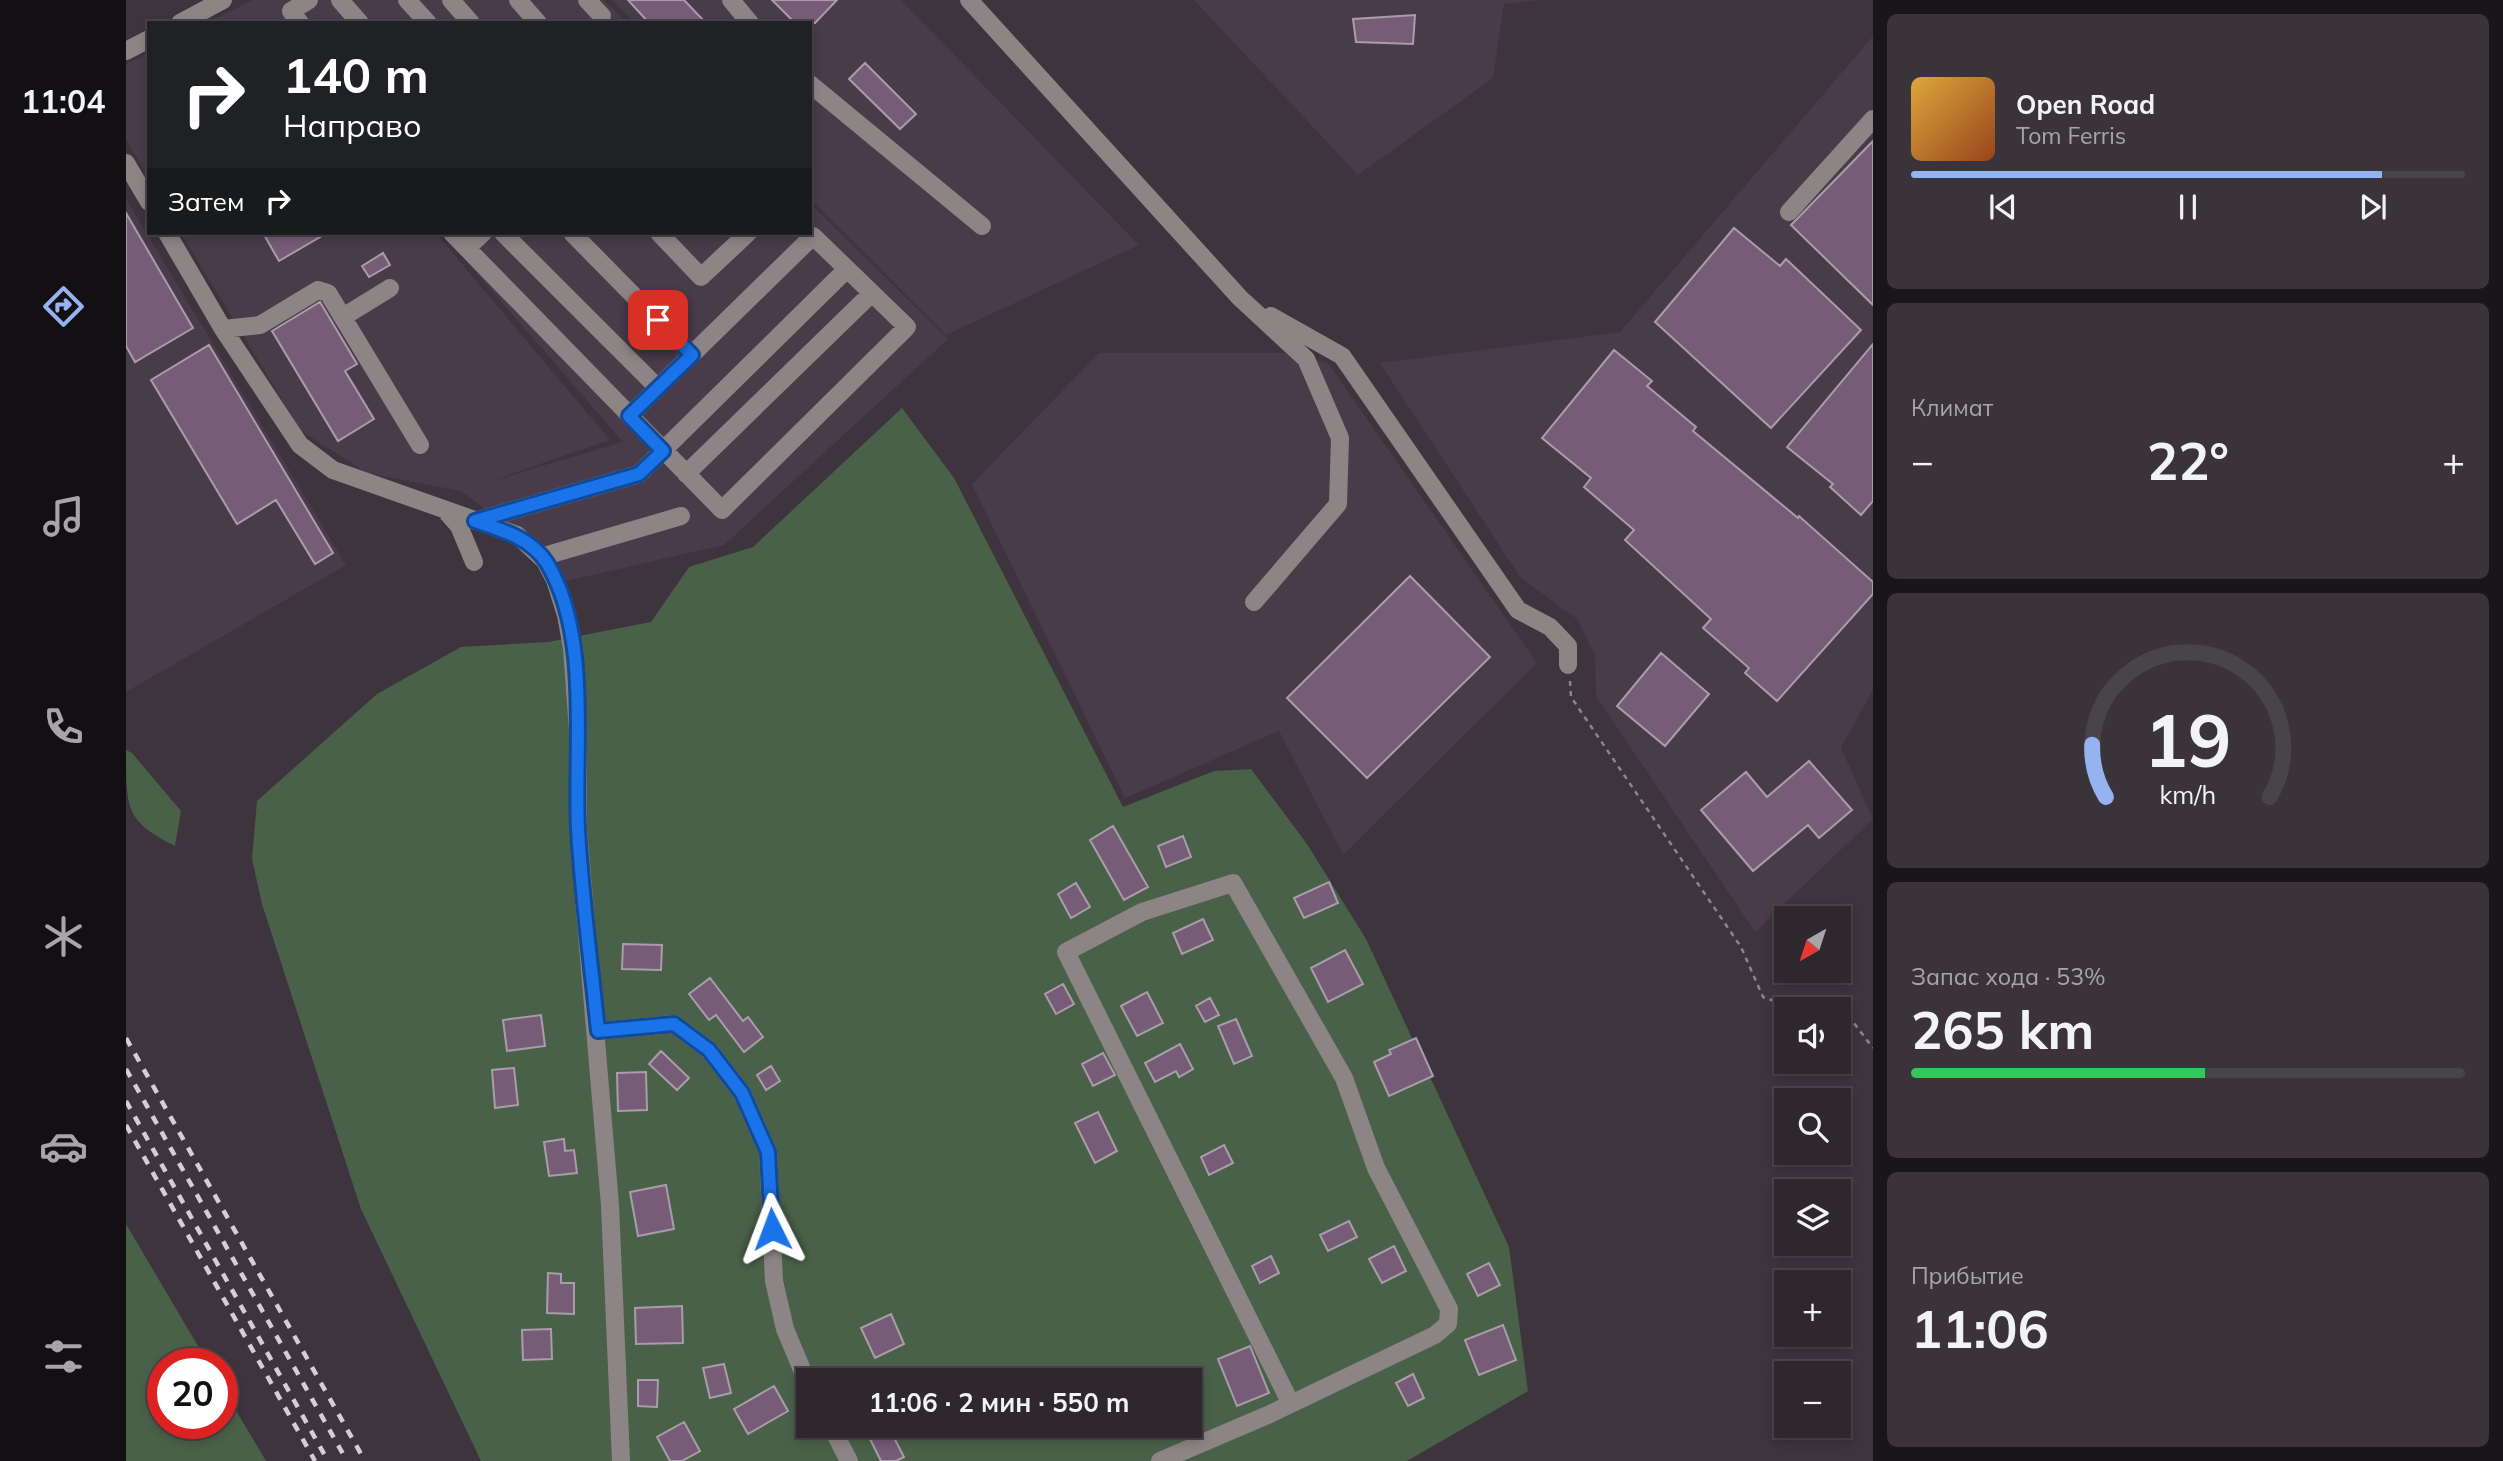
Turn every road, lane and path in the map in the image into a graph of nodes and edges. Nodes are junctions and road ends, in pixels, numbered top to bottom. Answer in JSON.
{"nodes":[{"id":1,"x":223,"y":0,"type":"edge"},
{"id":2,"x":309,"y":0,"type":"edge"},
{"id":3,"x":340,"y":0,"type":"edge"},
{"id":4,"x":407,"y":0,"type":"edge"},
{"id":5,"x":451,"y":0,"type":"edge"},
{"id":6,"x":518,"y":0,"type":"edge"},
{"id":7,"x":587,"y":0,"type":"edge"},
{"id":8,"x":731,"y":0,"type":"edge"},
{"id":9,"x":969,"y":0,"type":"edge"},
{"id":10,"x":602,"y":16,"type":"dead end"},
{"id":11,"x":184,"y":21,"type":"edge"},
{"id":12,"x":298,"y":21,"type":"edge"},
{"id":13,"x":358,"y":21,"type":"edge"},
{"id":14,"x":426,"y":21,"type":"edge"},
{"id":15,"x":469,"y":21,"type":"edge"},
{"id":16,"x":536,"y":21,"type":"edge"},
{"id":17,"x":748,"y":21,"type":"edge"},
{"id":18,"x":147,"y":40,"type":"edge"},
{"id":19,"x":126,"y":51,"type":"edge"},
{"id":20,"x":812,"y":86,"type":"edge"},
{"id":21,"x":1873,"y":119,"type":"edge"},
{"id":22,"x":127,"y":167,"type":"edge"},
{"id":23,"x":147,"y":199,"type":"edge"},
{"id":24,"x":1789,"y":212,"type":"dead end"},
{"id":25,"x":982,"y":226,"type":"dead end"},
{"id":26,"x":168,"y":235,"type":"edge"},
{"id":27,"x":454,"y":235,"type":"edge"},
{"id":28,"x":481,"y":235,"type":"edge"},
{"id":29,"x":505,"y":235,"type":"edge"},
{"id":30,"x":574,"y":235,"type":"edge"},
{"id":31,"x":661,"y":235,"type":"edge"},
{"id":32,"x":739,"y":235,"type":"edge"},
{"id":33,"x":810,"y":235,"type":"edge"},
{"id":34,"x":812,"y":235,"type":"edge"},
{"id":35,"x":467,"y":248,"type":"junction"},
{"id":36,"x":846,"y":268,"type":"junction"},
{"id":37,"x":390,"y":288,"type":"dead end"},
{"id":38,"x":872,"y":293,"type":"junction"},
{"id":39,"x":1240,"y":298,"type":"junction"},
{"id":40,"x":343,"y":317,"type":"junction"},
{"id":41,"x":223,"y":329,"type":"junction"},
{"id":42,"x":692,"y":355,"type":"junction"},
{"id":43,"x":658,"y":388,"type":"junction"},
{"id":44,"x":629,"y":416,"type":"junction"},
{"id":45,"x":420,"y":445,"type":"dead end"},
{"id":46,"x":663,"y":451,"type":"junction"},
{"id":47,"x":686,"y":474,"type":"junction"},
{"id":48,"x":445,"y":510,"type":"junction"},
{"id":49,"x":681,"y":516,"type":"dead end"},
{"id":50,"x":475,"y":521,"type":"junction"},
{"id":51,"x":541,"y":557,"type":"junction"},
{"id":52,"x":474,"y":562,"type":"dead end"},
{"id":53,"x":1254,"y":602,"type":"dead end"},
{"id":54,"x":1568,"y":664,"type":"joint"},
{"id":55,"x":1774,"y":1003,"type":"edge"},
{"id":56,"x":1851,"y":1019,"type":"edge"},
{"id":57,"x":598,"y":1031,"type":"junction"},
{"id":58,"x":1873,"y":1048,"type":"edge"},
{"id":59,"x":801,"y":1368,"type":"edge"},
{"id":60,"x":1291,"y":1404,"type":"junction"},
{"id":61,"x":837,"y":1438,"type":"edge"},
{"id":62,"x":621,"y":1461,"type":"edge"},
{"id":63,"x":849,"y":1461,"type":"edge"},
{"id":64,"x":1160,"y":1461,"type":"edge"}],
"edges":[{"from":1,"to":11,"type":"street"},
{"from":2,"to":12,"type":"street"},
{"from":3,"to":13,"type":"street"},
{"from":4,"to":14,"type":"street"},
{"from":5,"to":15,"type":"street"},
{"from":6,"to":16,"type":"street"},
{"from":7,"to":10,"type":"street"},
{"from":8,"to":17,"type":"street"},
{"from":9,"to":39,"type":"street"},
{"from":18,"to":19,"type":"street"},
{"from":20,"to":25,"type":"street"},
{"from":21,"to":24,"type":"street"},
{"from":22,"to":23,"type":"street"},
{"from":26,"to":41,"type":"street"},
{"from":27,"to":35,"type":"street"},
{"from":28,"to":35,"type":"street"},
{"from":29,"to":43,"type":"street"},
{"from":30,"to":42,"type":"street"},
{"from":31,"to":32,"type":"street"},
{"from":33,"to":42,"type":"street"},
{"from":34,"to":36,"type":"street"},
{"from":35,"to":44,"type":"street"},
{"from":36,"to":38,"type":"street"},
{"from":36,"to":46,"type":"street"},
{"from":37,"to":40,"type":"street"},
{"from":38,"to":47,"type":"street"},
{"from":38,"to":47,"type":"street"},
{"from":39,"to":53,"type":"street"},
{"from":39,"to":54,"type":"street"},
{"from":40,"to":41,"type":"street"},
{"from":40,"to":45,"type":"street"},
{"from":41,"to":48,"type":"street"},
{"from":42,"to":43,"type":"street"},
{"from":43,"to":44,"type":"street"},
{"from":44,"to":46,"type":"street"},
{"from":46,"to":47,"type":"street"},
{"from":46,"to":50,"type":"street"},
{"from":48,"to":50,"type":"street"},
{"from":48,"to":52,"type":"street"},
{"from":49,"to":51,"type":"street"},
{"from":50,"to":51,"type":"street"},
{"from":51,"to":57,"type":"street"},
{"from":54,"to":55,"type":"path"},
{"from":56,"to":58,"type":"path"},
{"from":57,"to":59,"type":"street"},
{"from":57,"to":62,"type":"street"},
{"from":60,"to":60,"type":"street"},
{"from":60,"to":64,"type":"street"},
{"from":61,"to":63,"type":"street"}]}
